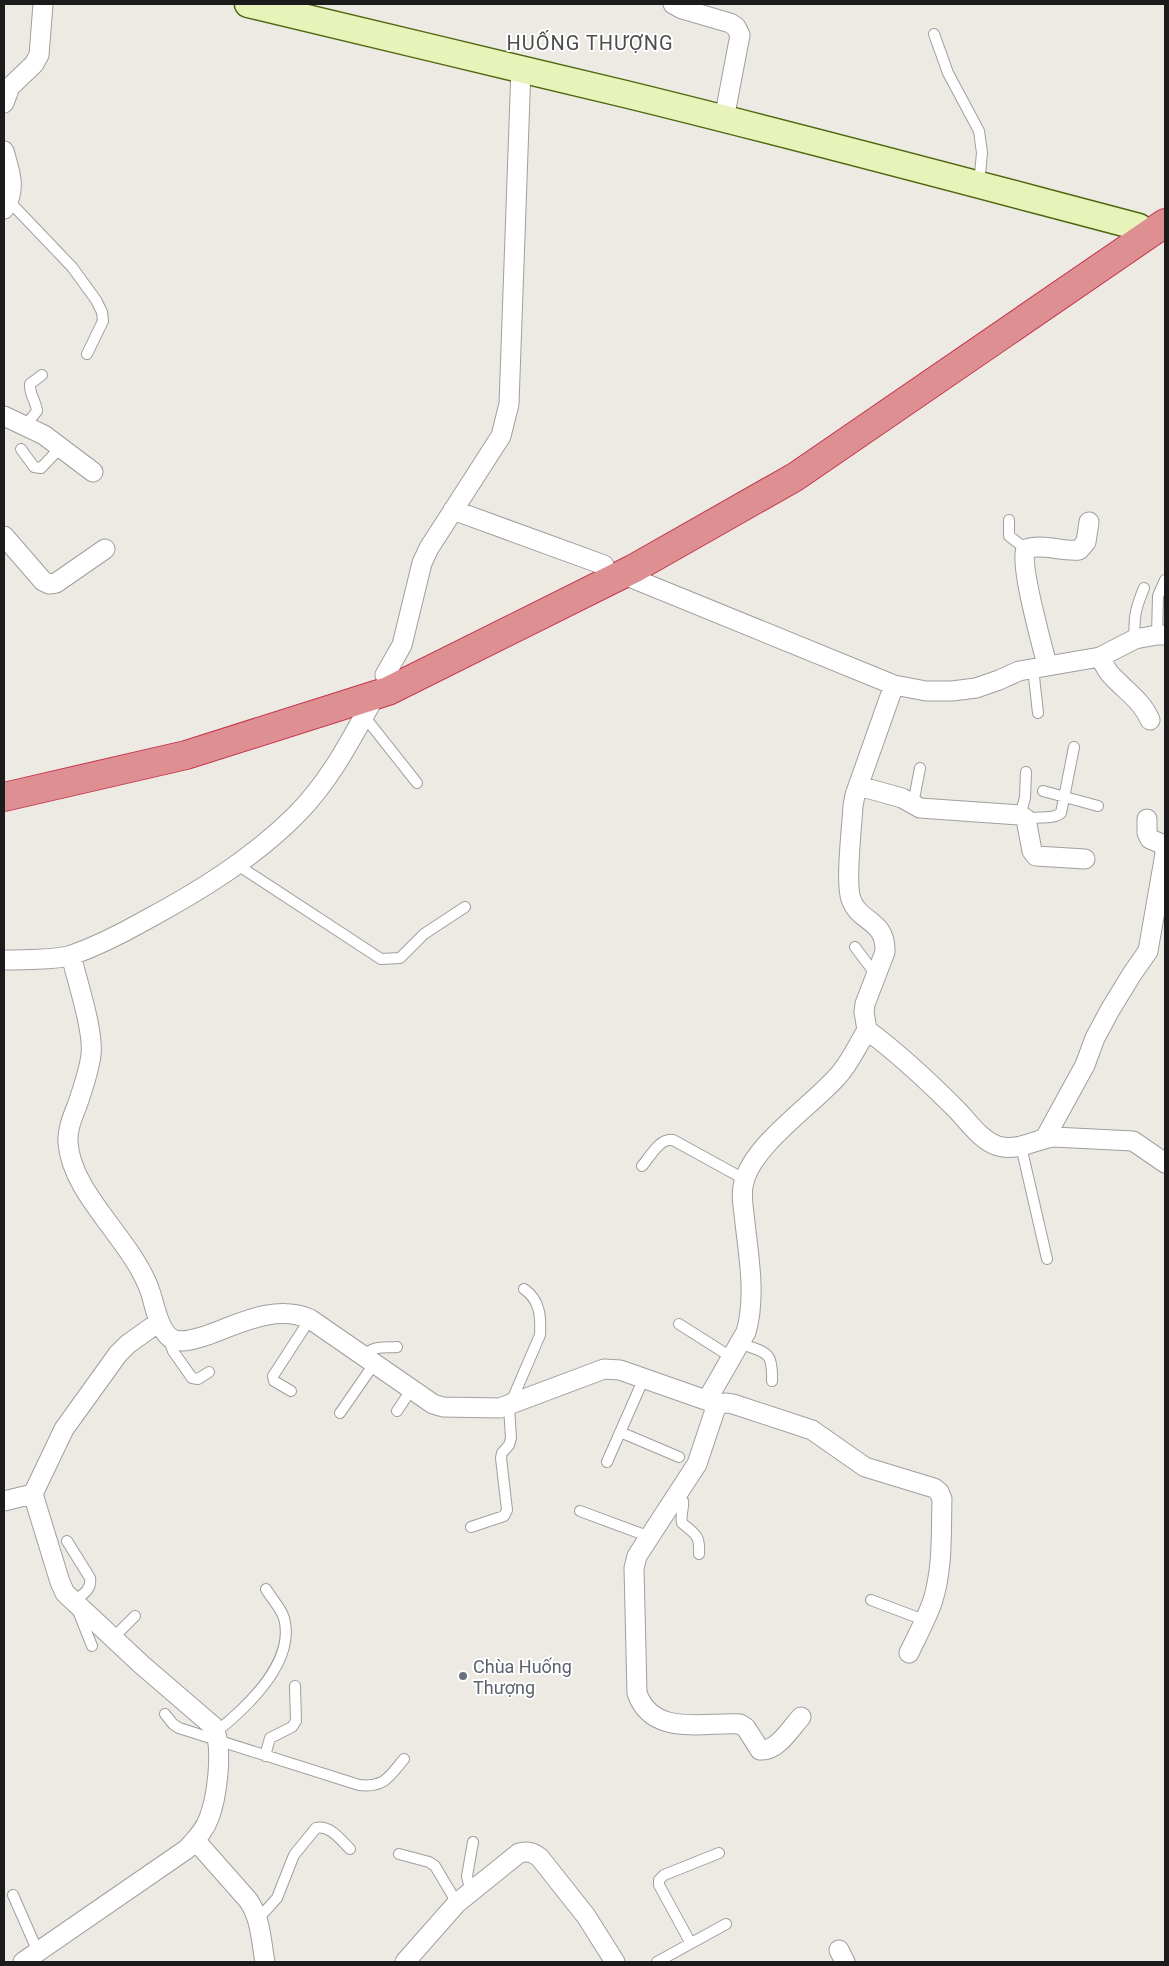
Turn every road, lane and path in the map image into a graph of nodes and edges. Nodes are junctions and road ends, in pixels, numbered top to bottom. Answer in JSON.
{"nodes":[{"id":1,"x":43,"y":4,"type":"edge"},
{"id":2,"x":248,"y":4,"type":"edge"},
{"id":3,"x":673,"y":4,"type":"edge"},
{"id":4,"x":934,"y":34,"type":"dead end"},
{"id":5,"x":521,"y":68,"type":"junction"},
{"id":6,"x":4,"y":102,"type":"edge"},
{"id":7,"x":724,"y":119,"type":"junction"},
{"id":8,"x":4,"y":151,"type":"edge"},
{"id":9,"x":979,"y":185,"type":"junction"},
{"id":10,"x":6,"y":204,"type":"edge"},
{"id":11,"x":1158,"y":225,"type":"edge"},
{"id":12,"x":87,"y":354,"type":"dead end"},
{"id":13,"x":42,"y":375,"type":"dead end"},
{"id":14,"x":4,"y":416,"type":"edge"},
{"id":15,"x":25,"y":426,"type":"junction"},
{"id":16,"x":61,"y":447,"type":"junction"},
{"id":17,"x":21,"y":449,"type":"dead end"},
{"id":18,"x":93,"y":472,"type":"dead end"},
{"id":19,"x":453,"y":510,"type":"junction"},
{"id":20,"x":1009,"y":520,"type":"dead end"},
{"id":21,"x":1089,"y":522,"type":"dead end"},
{"id":22,"x":4,"y":536,"type":"edge"},
{"id":23,"x":105,"y":549,"type":"dead end"},
{"id":24,"x":1026,"y":549,"type":"junction"},
{"id":25,"x":613,"y":570,"type":"junction"},
{"id":26,"x":1165,"y":580,"type":"edge"},
{"id":27,"x":1144,"y":588,"type":"dead end"},
{"id":28,"x":1161,"y":635,"type":"edge"},
{"id":29,"x":1135,"y":639,"type":"junction"},
{"id":30,"x":1100,"y":657,"type":"junction"},
{"id":31,"x":1040,"y":666,"type":"junction"},
{"id":32,"x":894,"y":685,"type":"junction"},
{"id":33,"x":375,"y":696,"type":"junction"},
{"id":34,"x":1038,"y":713,"type":"dead end"},
{"id":35,"x":1150,"y":720,"type":"dead end"},
{"id":36,"x":215,"y":739,"type":"junction"},
{"id":37,"x":1074,"y":747,"type":"dead end"},
{"id":38,"x":920,"y":768,"type":"dead end"},
{"id":39,"x":1026,"y":772,"type":"dead end"},
{"id":40,"x":4,"y":780,"type":"edge"},
{"id":41,"x":417,"y":782,"type":"dead end"},
{"id":42,"x":859,"y":786,"type":"junction"},
{"id":43,"x":1043,"y":791,"type":"dead end"},
{"id":44,"x":1064,"y":796,"type":"junction"},
{"id":45,"x":4,"y":797,"type":"edge"},
{"id":46,"x":913,"y":804,"type":"junction"},
{"id":47,"x":1098,"y":806,"type":"dead end"},
{"id":48,"x":1023,"y":817,"type":"junction"},
{"id":49,"x":1147,"y":819,"type":"dead end"},
{"id":50,"x":1165,"y":853,"type":"edge"},
{"id":51,"x":1085,"y":859,"type":"dead end"},
{"id":52,"x":236,"y":864,"type":"junction"},
{"id":53,"x":465,"y":907,"type":"dead end"},
{"id":54,"x":855,"y":947,"type":"dead end"},
{"id":55,"x":71,"y":955,"type":"junction"},
{"id":56,"x":4,"y":960,"type":"edge"},
{"id":57,"x":876,"y":975,"type":"junction"},
{"id":58,"x":867,"y":1030,"type":"junction"},
{"id":59,"x":1045,"y":1138,"type":"junction"},
{"id":60,"x":1021,"y":1146,"type":"junction"},
{"id":61,"x":1165,"y":1163,"type":"edge"},
{"id":62,"x":642,"y":1166,"type":"dead end"},
{"id":63,"x":744,"y":1179,"type":"junction"},
{"id":64,"x":1047,"y":1259,"type":"dead end"},
{"id":65,"x":524,"y":1289,"type":"dead end"},
{"id":66,"x":310,"y":1319,"type":"junction"},
{"id":67,"x":679,"y":1324,"type":"dead end"},
{"id":68,"x":163,"y":1329,"type":"junction"},
{"id":69,"x":397,"y":1347,"type":"dead end"},
{"id":70,"x":735,"y":1350,"type":"junction"},
{"id":71,"x":369,"y":1360,"type":"junction"},
{"id":72,"x":209,"y":1372,"type":"dead end"},
{"id":73,"x":644,"y":1378,"type":"junction"},
{"id":74,"x":772,"y":1381,"type":"dead end"},
{"id":75,"x":412,"y":1390,"type":"junction"},
{"id":76,"x":291,"y":1391,"type":"dead end"},
{"id":77,"x":712,"y":1402,"type":"junction"},
{"id":78,"x":509,"y":1407,"type":"junction"},
{"id":79,"x":397,"y":1411,"type":"dead end"},
{"id":80,"x":340,"y":1413,"type":"dead end"},
{"id":81,"x":620,"y":1432,"type":"junction"},
{"id":82,"x":679,"y":1456,"type":"dead end"},
{"id":83,"x":607,"y":1462,"type":"dead end"},
{"id":84,"x":33,"y":1494,"type":"junction"},
{"id":85,"x":676,"y":1496,"type":"junction"},
{"id":86,"x":4,"y":1501,"type":"edge"},
{"id":87,"x":580,"y":1511,"type":"dead end"},
{"id":88,"x":471,"y":1527,"type":"dead end"},
{"id":89,"x":650,"y":1537,"type":"junction"},
{"id":90,"x":67,"y":1541,"type":"dead end"},
{"id":91,"x":699,"y":1554,"type":"dead end"},
{"id":92,"x":266,"y":1589,"type":"dead end"},
{"id":93,"x":871,"y":1600,"type":"dead end"},
{"id":94,"x":74,"y":1601,"type":"junction"},
{"id":95,"x":135,"y":1616,"type":"dead end"},
{"id":96,"x":924,"y":1620,"type":"junction"},
{"id":97,"x":113,"y":1638,"type":"junction"},
{"id":98,"x":92,"y":1646,"type":"dead end"},
{"id":99,"x":909,"y":1653,"type":"dead end"},
{"id":100,"x":296,"y":1686,"type":"dead end"},
{"id":101,"x":165,"y":1714,"type":"dead end"},
{"id":102,"x":801,"y":1717,"type":"dead end"},
{"id":103,"x":217,"y":1737,"type":"junction"},
{"id":104,"x":265,"y":1756,"type":"junction"},
{"id":105,"x":404,"y":1758,"type":"dead end"},
{"id":106,"x":195,"y":1840,"type":"junction"},
{"id":107,"x":473,"y":1842,"type":"dead end"},
{"id":108,"x":350,"y":1849,"type":"dead end"},
{"id":109,"x":719,"y":1853,"type":"dead end"},
{"id":110,"x":399,"y":1854,"type":"dead end"},
{"id":111,"x":12,"y":1895,"type":"dead end"},
{"id":112,"x":464,"y":1898,"type":"junction"},
{"id":113,"x":258,"y":1919,"type":"junction"},
{"id":114,"x":726,"y":1924,"type":"dead end"},
{"id":115,"x":690,"y":1942,"type":"junction"},
{"id":116,"x":31,"y":1957,"type":"edge"},
{"id":117,"x":265,"y":1962,"type":"edge"},
{"id":118,"x":405,"y":1962,"type":"edge"},
{"id":119,"x":615,"y":1962,"type":"edge"},
{"id":120,"x":657,"y":1962,"type":"edge"}],
"edges":[{"from":1,"to":6,"type":"street"},
{"from":2,"to":5,"type":"street"},
{"from":3,"to":7,"type":"street"},
{"from":4,"to":9,"type":"lane"},
{"from":5,"to":7,"type":"street"},
{"from":5,"to":19,"type":"street"},
{"from":7,"to":9,"type":"street"},
{"from":8,"to":10,"type":"street"},
{"from":9,"to":11,"type":"street"},
{"from":10,"to":12,"type":"lane"},
{"from":11,"to":25,"type":"highway"},
{"from":13,"to":15,"type":"lane"},
{"from":14,"to":15,"type":"street"},
{"from":15,"to":16,"type":"street"},
{"from":16,"to":17,"type":"lane"},
{"from":16,"to":18,"type":"street"},
{"from":19,"to":25,"type":"street"},
{"from":19,"to":33,"type":"street"},
{"from":20,"to":24,"type":"lane"},
{"from":21,"to":24,"type":"street"},
{"from":22,"to":23,"type":"street"},
{"from":24,"to":31,"type":"street"},
{"from":25,"to":32,"type":"street"},
{"from":25,"to":33,"type":"highway"},
{"from":26,"to":28,"type":"lane"},
{"from":27,"to":29,"type":"lane"},
{"from":28,"to":29,"type":"street"},
{"from":29,"to":30,"type":"street"},
{"from":30,"to":31,"type":"street"},
{"from":30,"to":35,"type":"street"},
{"from":31,"to":32,"type":"street"},
{"from":31,"to":34,"type":"lane"},
{"from":32,"to":42,"type":"street"},
{"from":33,"to":36,"type":"highway"},
{"from":33,"to":41,"type":"lane"},
{"from":33,"to":52,"type":"street"},
{"from":36,"to":40,"type":"highway"},
{"from":36,"to":45,"type":"highway"},
{"from":37,"to":44,"type":"lane"},
{"from":38,"to":46,"type":"lane"},
{"from":39,"to":48,"type":"lane"},
{"from":42,"to":46,"type":"street"},
{"from":42,"to":57,"type":"street"},
{"from":43,"to":44,"type":"lane"},
{"from":44,"to":47,"type":"lane"},
{"from":44,"to":48,"type":"lane"},
{"from":46,"to":48,"type":"street"},
{"from":48,"to":51,"type":"street"},
{"from":49,"to":50,"type":"street"},
{"from":50,"to":59,"type":"street"},
{"from":52,"to":53,"type":"lane"},
{"from":52,"to":55,"type":"street"},
{"from":54,"to":57,"type":"lane"},
{"from":55,"to":56,"type":"street"},
{"from":55,"to":68,"type":"street"},
{"from":57,"to":58,"type":"street"},
{"from":58,"to":60,"type":"street"},
{"from":58,"to":63,"type":"street"},
{"from":59,"to":60,"type":"street"},
{"from":59,"to":61,"type":"street"},
{"from":60,"to":64,"type":"lane"},
{"from":62,"to":63,"type":"lane"},
{"from":63,"to":70,"type":"street"},
{"from":65,"to":78,"type":"lane"},
{"from":66,"to":68,"type":"street"},
{"from":66,"to":71,"type":"street"},
{"from":66,"to":76,"type":"lane"},
{"from":67,"to":70,"type":"lane"},
{"from":68,"to":72,"type":"lane"},
{"from":68,"to":84,"type":"street"},
{"from":69,"to":71,"type":"lane"},
{"from":70,"to":74,"type":"lane"},
{"from":70,"to":77,"type":"street"},
{"from":71,"to":75,"type":"street"},
{"from":71,"to":80,"type":"lane"},
{"from":73,"to":77,"type":"street"},
{"from":73,"to":78,"type":"street"},
{"from":73,"to":81,"type":"lane"},
{"from":75,"to":78,"type":"street"},
{"from":75,"to":79,"type":"lane"},
{"from":77,"to":85,"type":"street"},
{"from":77,"to":96,"type":"street"},
{"from":78,"to":88,"type":"lane"},
{"from":81,"to":82,"type":"lane"},
{"from":81,"to":83,"type":"lane"},
{"from":84,"to":86,"type":"street"},
{"from":84,"to":94,"type":"street"},
{"from":85,"to":89,"type":"street"},
{"from":85,"to":91,"type":"lane"},
{"from":87,"to":89,"type":"lane"},
{"from":89,"to":102,"type":"street"},
{"from":90,"to":94,"type":"lane"},
{"from":92,"to":103,"type":"lane"},
{"from":93,"to":96,"type":"lane"},
{"from":94,"to":97,"type":"street"},
{"from":94,"to":98,"type":"lane"},
{"from":95,"to":97,"type":"lane"},
{"from":96,"to":99,"type":"street"},
{"from":97,"to":103,"type":"street"},
{"from":100,"to":104,"type":"lane"},
{"from":101,"to":103,"type":"lane"},
{"from":103,"to":104,"type":"lane"},
{"from":103,"to":106,"type":"street"},
{"from":104,"to":105,"type":"lane"},
{"from":106,"to":113,"type":"street"},
{"from":106,"to":116,"type":"street"},
{"from":107,"to":112,"type":"lane"},
{"from":108,"to":113,"type":"lane"},
{"from":109,"to":115,"type":"lane"},
{"from":110,"to":112,"type":"lane"},
{"from":111,"to":116,"type":"lane"},
{"from":112,"to":118,"type":"street"},
{"from":112,"to":119,"type":"street"},
{"from":113,"to":117,"type":"street"},
{"from":114,"to":115,"type":"lane"},
{"from":115,"to":120,"type":"lane"}]}
